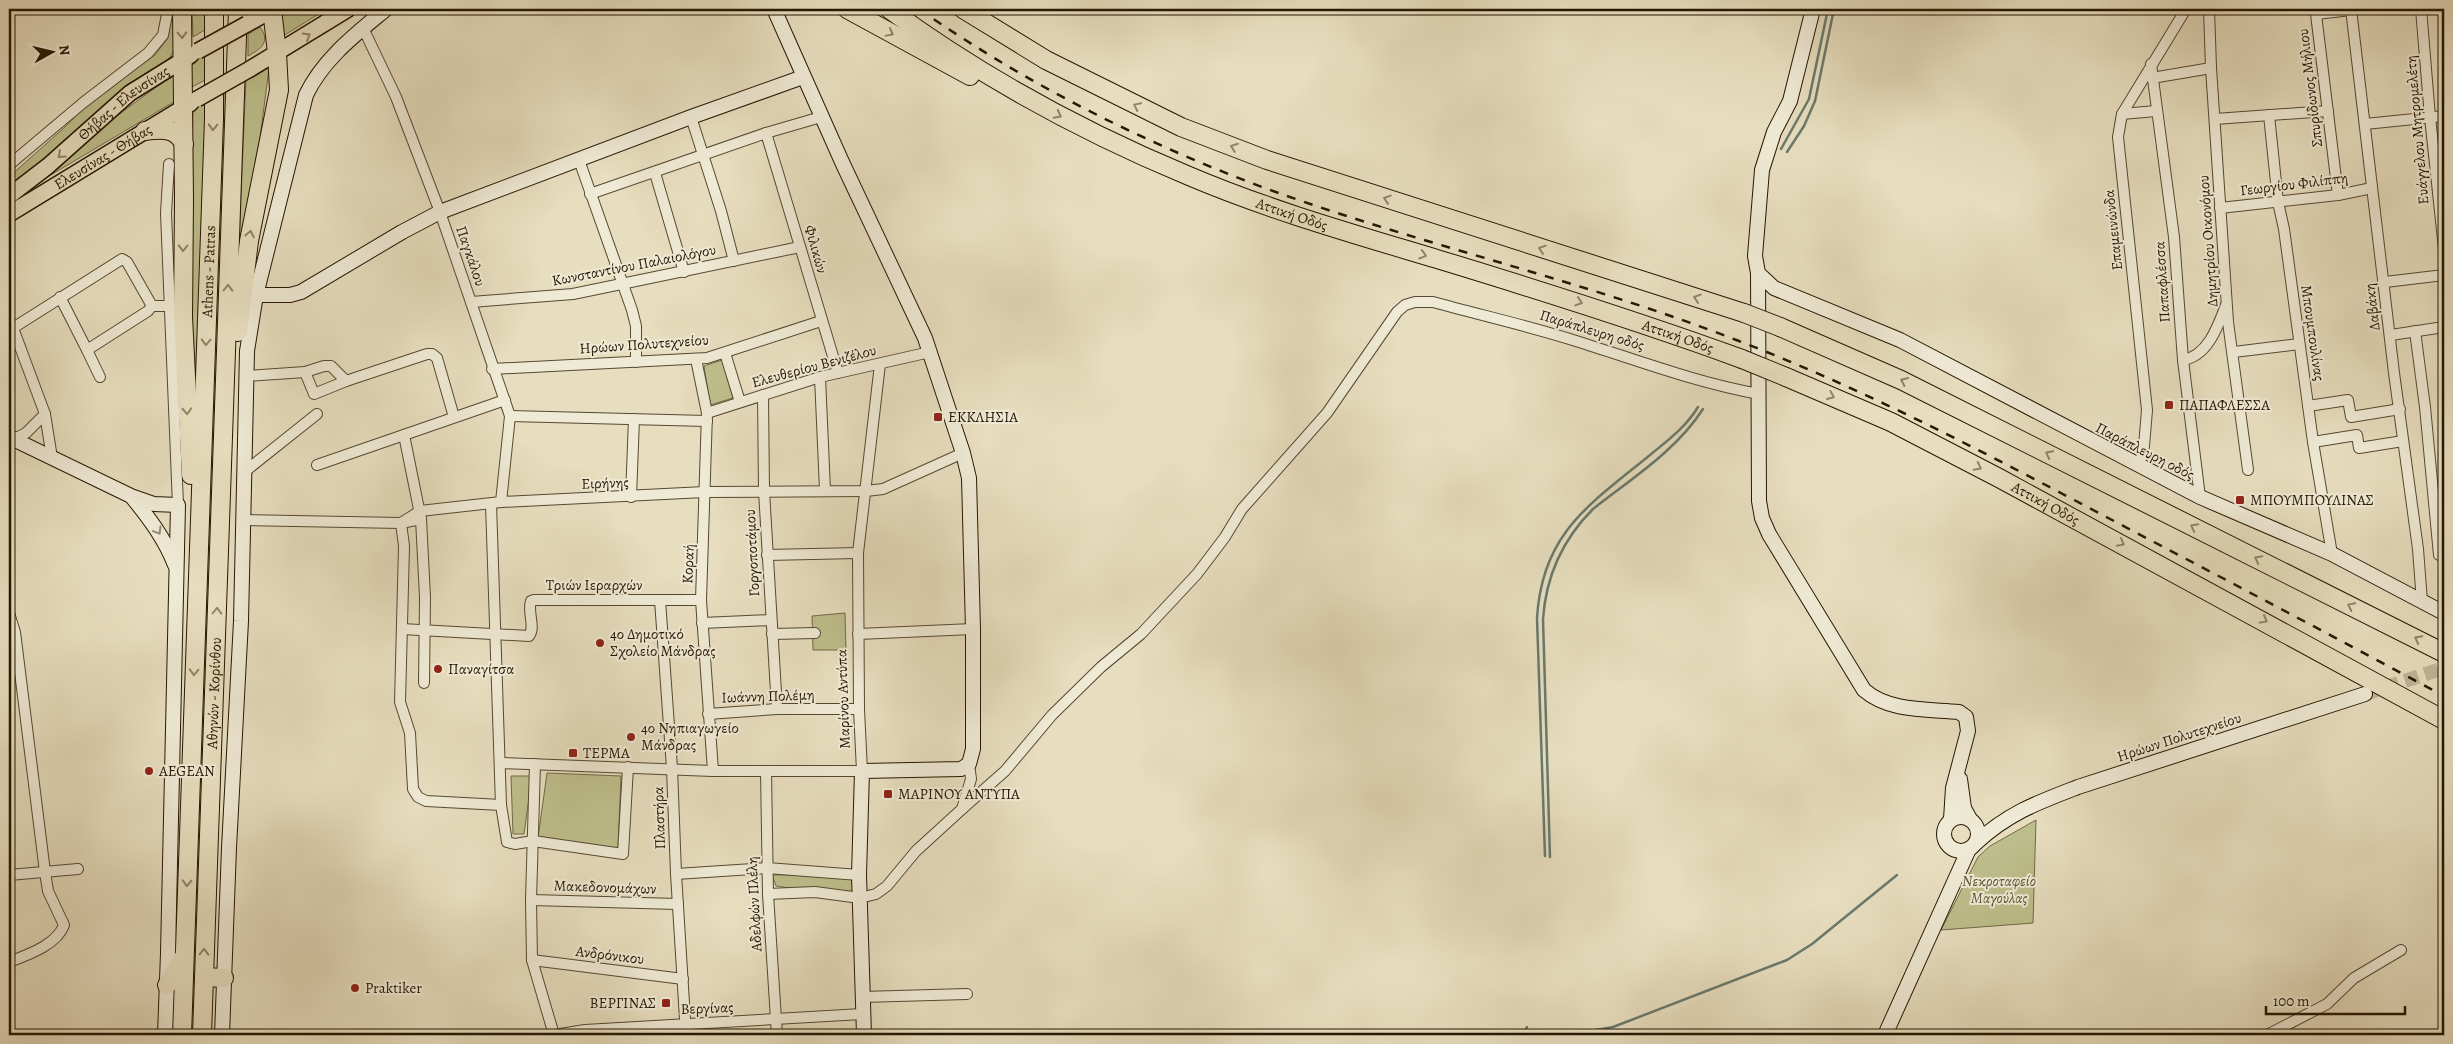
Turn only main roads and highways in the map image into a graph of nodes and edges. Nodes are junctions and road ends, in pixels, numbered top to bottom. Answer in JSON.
{"nodes":[{"id":1,"x":182,"y":9,"type":"edge"},
{"id":2,"x":214,"y":9,"type":"edge"},
{"id":3,"x":238,"y":9,"type":"edge"},
{"id":4,"x":273,"y":9,"type":"edge"},
{"id":5,"x":348,"y":9,"type":"edge"},
{"id":6,"x":847,"y":9,"type":"edge"},
{"id":7,"x":889,"y":9,"type":"edge"},
{"id":8,"x":963,"y":9,"type":"edge"},
{"id":9,"x":976,"y":9,"type":"edge"},
{"id":10,"x":989,"y":25,"type":"junction"},
{"id":11,"x":277,"y":52,"type":"junction"},
{"id":12,"x":182,"y":60,"type":"junction"},
{"id":13,"x":1015,"y":92,"type":"junction"},
{"id":14,"x":190,"y":103,"type":"junction"},
{"id":15,"x":145,"y":131,"type":"junction"},
{"id":16,"x":184,"y":144,"type":"junction"},
{"id":17,"x":9,"y":196,"type":"edge"},
{"id":18,"x":9,"y":214,"type":"edge"},
{"id":19,"x":223,"y":441,"type":"junction"},
{"id":20,"x":199,"y":535,"type":"junction"},
{"id":21,"x":2444,"y":653,"type":"edge"},
{"id":22,"x":2444,"y":720,"type":"edge"},
{"id":23,"x":185,"y":956,"type":"junction"},
{"id":24,"x":204,"y":977,"type":"junction"},
{"id":25,"x":224,"y":978,"type":"road end"},
{"id":26,"x":167,"y":985,"type":"road end"},
{"id":27,"x":182,"y":1035,"type":"edge"},
{"id":28,"x":202,"y":1035,"type":"edge"}],
"edges":[{"from":1,"to":12,"type":"highway","one_way":true},
{"from":2,"to":20,"type":"highway","name":"Athens - Patras","one_way":true},
{"from":19,"to":3,"type":"highway","name":"Athens - Patras","one_way":true},
{"from":4,"to":11,"type":"highway"},
{"from":4,"to":12,"type":"main road","name":"Θήβας - Ελευσίνας","bridge":true},
{"from":11,"to":5,"type":"main road","one_way":true},
{"from":6,"to":13,"type":"highway","one_way":true},
{"from":7,"to":13,"type":"highway","name":"Αττική Οδός"},
{"from":8,"to":10,"type":"highway"},
{"from":9,"to":10,"type":"highway"},
{"from":21,"to":10,"type":"highway","one_way":true,"bridge":true},
{"from":11,"to":14,"type":"main road","bridge":true},
{"from":19,"to":11,"type":"highway","one_way":true},
{"from":12,"to":14,"type":"highway"},
{"from":12,"to":17,"type":"main road","name":"Θήβας - Ελευσίνας","one_way":true},
{"from":13,"to":22,"type":"highway","name":"Αττική Οδός","one_way":true,"bridge":true},
{"from":14,"to":15,"type":"main road","name":"Ελευσίνας - Θήβας"},
{"from":14,"to":16,"type":"highway"},
{"from":15,"to":16,"type":"highway"},
{"from":15,"to":18,"type":"main road","name":"Ελευσίνας - Θήβας"},
{"from":16,"to":20,"type":"highway","one_way":true},
{"from":24,"to":19,"type":"highway","name":"Αθηνών - Κορίνθου","one_way":true},
{"from":20,"to":23,"type":"highway","name":"Αθηνών - Κορίνθου","one_way":true},
{"from":23,"to":26,"type":"highway"},
{"from":23,"to":27,"type":"highway","name":"Αθηνών - Κορίνθου"},
{"from":24,"to":25,"type":"highway"},
{"from":24,"to":28,"type":"highway","name":"Αθηνών - Κορίνθου"}]}
